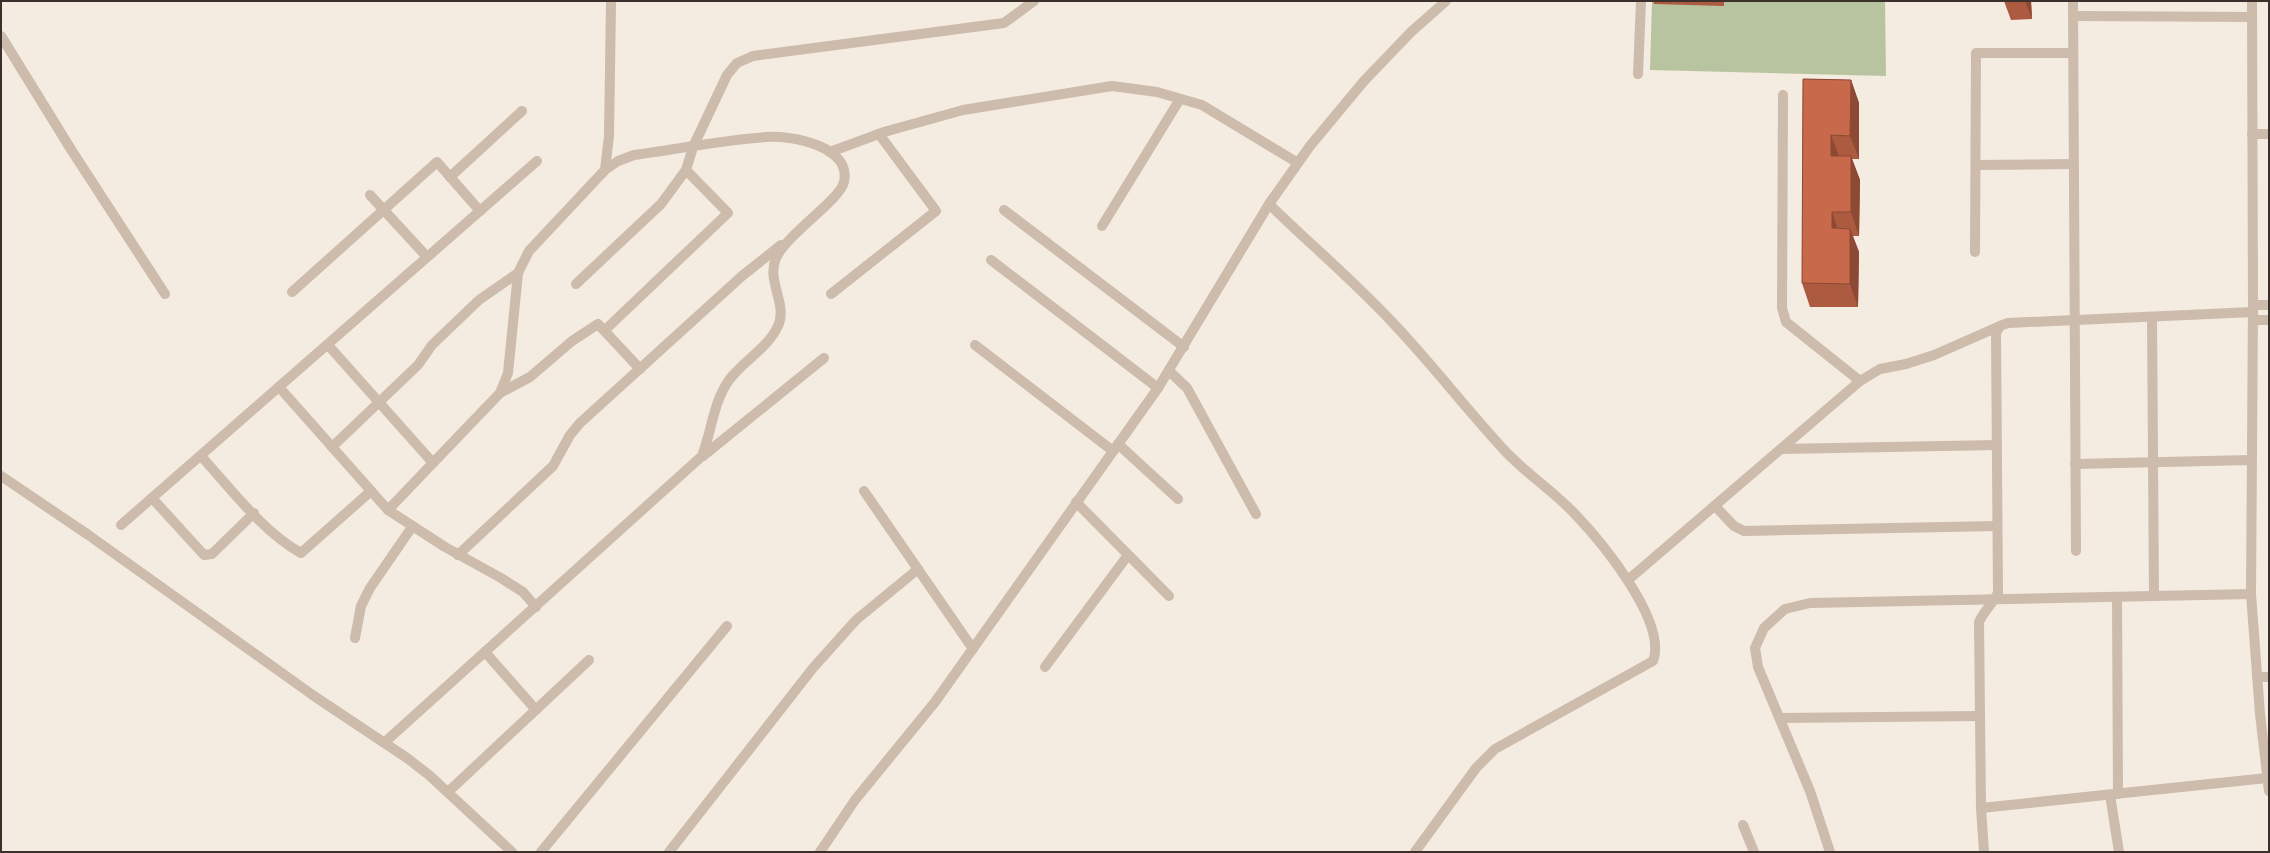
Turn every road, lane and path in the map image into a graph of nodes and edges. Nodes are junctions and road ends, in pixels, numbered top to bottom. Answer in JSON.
{"nodes":[{"id":1,"x":611,"y":1,"type":"edge"},
{"id":2,"x":1034,"y":1,"type":"edge"},
{"id":3,"x":1446,"y":1,"type":"edge"},
{"id":4,"x":1641,"y":1,"type":"edge"},
{"id":5,"x":2073,"y":1,"type":"edge"},
{"id":6,"x":2252,"y":1,"type":"edge"},
{"id":7,"x":2073,"y":16,"type":"junction"},
{"id":8,"x":2252,"y":17,"type":"junction"},
{"id":9,"x":1,"y":36,"type":"edge"},
{"id":10,"x":2073,"y":53,"type":"junction"},
{"id":11,"x":1638,"y":74,"type":"dead end"},
{"id":12,"x":1783,"y":95,"type":"dead end"},
{"id":13,"x":1180,"y":98,"type":"junction"},
{"id":14,"x":522,"y":111,"type":"dead end"},
{"id":15,"x":879,"y":134,"type":"junction"},
{"id":16,"x":2252,"y":134,"type":"junction"},
{"id":17,"x":2269,"y":134,"type":"edge"},
{"id":18,"x":692,"y":147,"type":"junction"},
{"id":19,"x":830,"y":152,"type":"junction"},
{"id":20,"x":537,"y":161,"type":"dead end"},
{"id":21,"x":1298,"y":163,"type":"junction"},
{"id":22,"x":2073,"y":164,"type":"junction"},
{"id":23,"x":1976,"y":165,"type":"junction"},
{"id":24,"x":605,"y":170,"type":"junction"},
{"id":25,"x":686,"y":170,"type":"junction"},
{"id":26,"x":450,"y":176,"type":"junction"},
{"id":27,"x":370,"y":195,"type":"dead end"},
{"id":28,"x":1269,"y":204,"type":"junction"},
{"id":29,"x":384,"y":210,"type":"junction"},
{"id":30,"x":1004,"y":210,"type":"dead end"},
{"id":31,"x":480,"y":212,"type":"junction"},
{"id":32,"x":1102,"y":226,"type":"dead end"},
{"id":33,"x":793,"y":235,"type":"junction"},
{"id":34,"x":1975,"y":252,"type":"dead end"},
{"id":35,"x":427,"y":258,"type":"junction"},
{"id":36,"x":991,"y":260,"type":"dead end"},
{"id":37,"x":518,"y":273,"type":"junction"},
{"id":38,"x":576,"y":284,"type":"dead end"},
{"id":39,"x":292,"y":292,"type":"dead end"},
{"id":40,"x":165,"y":294,"type":"dead end"},
{"id":41,"x":831,"y":294,"type":"dead end"},
{"id":42,"x":2269,"y":305,"type":"edge"},
{"id":43,"x":2253,"y":313,"type":"junction"},
{"id":44,"x":2152,"y":318,"type":"junction"},
{"id":45,"x":2269,"y":320,"type":"edge"},
{"id":46,"x":2073,"y":321,"type":"junction"},
{"id":47,"x":2000,"y":326,"type":"junction"},
{"id":48,"x":605,"y":330,"type":"junction"},
{"id":49,"x":975,"y":344,"type":"dead end"},
{"id":50,"x":328,"y":345,"type":"junction"},
{"id":51,"x":1184,"y":347,"type":"junction"},
{"id":52,"x":824,"y":358,"type":"dead end"},
{"id":53,"x":640,"y":369,"type":"junction"},
{"id":54,"x":1169,"y":370,"type":"junction"},
{"id":55,"x":1860,"y":381,"type":"junction"},
{"id":56,"x":279,"y":387,"type":"junction"},
{"id":57,"x":1158,"y":388,"type":"junction"},
{"id":58,"x":500,"y":393,"type":"junction"},
{"id":59,"x":378,"y":402,"type":"junction"},
{"id":60,"x":1996,"y":445,"type":"junction"},
{"id":61,"x":332,"y":447,"type":"junction"},
{"id":62,"x":1116,"y":447,"type":"junction"},
{"id":63,"x":1781,"y":449,"type":"junction"},
{"id":64,"x":201,"y":456,"type":"junction"},
{"id":65,"x":702,"y":456,"type":"junction"},
{"id":66,"x":2251,"y":460,"type":"junction"},
{"id":67,"x":433,"y":463,"type":"junction"},
{"id":68,"x":2153,"y":463,"type":"junction"},
{"id":69,"x":2075,"y":464,"type":"junction"},
{"id":70,"x":1,"y":476,"type":"edge"},
{"id":71,"x":371,"y":491,"type":"junction"},
{"id":72,"x":864,"y":491,"type":"dead end"},
{"id":73,"x":152,"y":498,"type":"junction"},
{"id":74,"x":1178,"y":499,"type":"dead end"},
{"id":75,"x":1076,"y":502,"type":"junction"},
{"id":76,"x":1715,"y":506,"type":"junction"},
{"id":77,"x":388,"y":510,"type":"junction"},
{"id":78,"x":254,"y":514,"type":"junction"},
{"id":79,"x":1256,"y":514,"type":"dead end"},
{"id":80,"x":121,"y":525,"type":"dead end"},
{"id":81,"x":1997,"y":526,"type":"junction"},
{"id":82,"x":412,"y":527,"type":"junction"},
{"id":83,"x":2076,"y":551,"type":"dead end"},
{"id":84,"x":458,"y":554,"type":"junction"},
{"id":85,"x":1128,"y":555,"type":"junction"},
{"id":86,"x":918,"y":569,"type":"junction"},
{"id":87,"x":1628,"y":580,"type":"junction"},
{"id":88,"x":2251,"y":594,"type":"junction"},
{"id":89,"x":1169,"y":596,"type":"dead end"},
{"id":90,"x":2154,"y":596,"type":"junction"},
{"id":91,"x":2117,"y":597,"type":"junction"},
{"id":92,"x":1994,"y":600,"type":"junction"},
{"id":93,"x":536,"y":607,"type":"junction"},
{"id":94,"x":727,"y":626,"type":"dead end"},
{"id":95,"x":355,"y":638,"type":"dead end"},
{"id":96,"x":973,"y":649,"type":"junction"},
{"id":97,"x":485,"y":652,"type":"junction"},
{"id":98,"x":589,"y":660,"type":"dead end"},
{"id":99,"x":1045,"y":667,"type":"dead end"},
{"id":100,"x":2257,"y":677,"type":"junction"},
{"id":101,"x":2269,"y":677,"type":"edge"},
{"id":102,"x":536,"y":710,"type":"junction"},
{"id":103,"x":1980,"y":716,"type":"junction"},
{"id":104,"x":1780,"y":718,"type":"junction"},
{"id":105,"x":385,"y":742,"type":"junction"},
{"id":106,"x":2267,"y":778,"type":"junction"},
{"id":107,"x":2269,"y":791,"type":"edge"},
{"id":108,"x":448,"y":792,"type":"junction"},
{"id":109,"x":2114,"y":794,"type":"junction"},
{"id":110,"x":1981,"y":808,"type":"junction"},
{"id":111,"x":1743,"y":824,"type":"dead end"},
{"id":112,"x":512,"y":852,"type":"edge"},
{"id":113,"x":541,"y":852,"type":"edge"},
{"id":114,"x":669,"y":852,"type":"edge"},
{"id":115,"x":820,"y":852,"type":"edge"},
{"id":116,"x":1415,"y":852,"type":"edge"},
{"id":117,"x":1754,"y":852,"type":"edge"},
{"id":118,"x":1830,"y":852,"type":"edge"},
{"id":119,"x":1984,"y":852,"type":"edge"},
{"id":120,"x":2119,"y":852,"type":"edge"}],
"edges":[{"from":1,"to":24,"type":"street"},
{"from":2,"to":18,"type":"street"},
{"from":3,"to":21,"type":"street"},
{"from":4,"to":11,"type":"street"},
{"from":5,"to":7,"type":"street"},
{"from":6,"to":8,"type":"street"},
{"from":7,"to":8,"type":"street"},
{"from":7,"to":10,"type":"street"},
{"from":8,"to":16,"type":"street"},
{"from":9,"to":40,"type":"street"},
{"from":10,"to":22,"type":"street"},
{"from":10,"to":23,"type":"street"},
{"from":12,"to":55,"type":"street"},
{"from":13,"to":15,"type":"street"},
{"from":13,"to":21,"type":"street"},
{"from":13,"to":32,"type":"street"},
{"from":14,"to":26,"type":"street"},
{"from":15,"to":19,"type":"street"},
{"from":15,"to":41,"type":"street"},
{"from":16,"to":17,"type":"street"},
{"from":16,"to":43,"type":"street"},
{"from":18,"to":19,"type":"street"},
{"from":18,"to":24,"type":"street"},
{"from":18,"to":25,"type":"street"},
{"from":19,"to":33,"type":"street"},
{"from":20,"to":31,"type":"street"},
{"from":21,"to":28,"type":"street"},
{"from":22,"to":23,"type":"street"},
{"from":22,"to":46,"type":"street"},
{"from":23,"to":34,"type":"street"},
{"from":24,"to":37,"type":"street"},
{"from":25,"to":38,"type":"street"},
{"from":25,"to":48,"type":"street"},
{"from":26,"to":29,"type":"street"},
{"from":26,"to":31,"type":"street"},
{"from":27,"to":29,"type":"street"},
{"from":28,"to":51,"type":"street"},
{"from":28,"to":87,"type":"street"},
{"from":29,"to":35,"type":"street"},
{"from":29,"to":39,"type":"street"},
{"from":30,"to":51,"type":"street"},
{"from":31,"to":35,"type":"street"},
{"from":33,"to":53,"type":"street"},
{"from":33,"to":65,"type":"street"},
{"from":35,"to":50,"type":"street"},
{"from":36,"to":57,"type":"street"},
{"from":37,"to":58,"type":"street"},
{"from":37,"to":59,"type":"street"},
{"from":42,"to":43,"type":"street"},
{"from":43,"to":44,"type":"street"},
{"from":43,"to":45,"type":"street"},
{"from":43,"to":66,"type":"street"},
{"from":44,"to":46,"type":"street"},
{"from":44,"to":68,"type":"street"},
{"from":46,"to":47,"type":"street"},
{"from":46,"to":69,"type":"street"},
{"from":47,"to":55,"type":"street"},
{"from":47,"to":60,"type":"street"},
{"from":48,"to":53,"type":"street"},
{"from":48,"to":58,"type":"street"},
{"from":49,"to":62,"type":"street"},
{"from":50,"to":56,"type":"street"},
{"from":50,"to":59,"type":"street"},
{"from":51,"to":54,"type":"street"},
{"from":52,"to":65,"type":"street"},
{"from":53,"to":84,"type":"street"},
{"from":54,"to":57,"type":"street"},
{"from":54,"to":79,"type":"street"},
{"from":55,"to":63,"type":"street"},
{"from":56,"to":61,"type":"street"},
{"from":56,"to":64,"type":"street"},
{"from":57,"to":62,"type":"street"},
{"from":58,"to":67,"type":"street"},
{"from":59,"to":61,"type":"street"},
{"from":59,"to":67,"type":"street"},
{"from":60,"to":63,"type":"street"},
{"from":60,"to":81,"type":"street"},
{"from":61,"to":71,"type":"street"},
{"from":62,"to":74,"type":"street"},
{"from":62,"to":75,"type":"street"},
{"from":63,"to":76,"type":"street"},
{"from":64,"to":73,"type":"street"},
{"from":64,"to":78,"type":"street"},
{"from":65,"to":93,"type":"street"},
{"from":66,"to":68,"type":"street"},
{"from":66,"to":88,"type":"street"},
{"from":67,"to":77,"type":"street"},
{"from":68,"to":69,"type":"street"},
{"from":68,"to":90,"type":"street"},
{"from":69,"to":83,"type":"street"},
{"from":70,"to":105,"type":"street"},
{"from":71,"to":77,"type":"street"},
{"from":71,"to":78,"type":"street"},
{"from":72,"to":86,"type":"street"},
{"from":73,"to":78,"type":"street"},
{"from":73,"to":80,"type":"street"},
{"from":75,"to":85,"type":"street"},
{"from":75,"to":96,"type":"street"},
{"from":76,"to":81,"type":"street"},
{"from":76,"to":87,"type":"street"},
{"from":77,"to":82,"type":"street"},
{"from":81,"to":92,"type":"street"},
{"from":82,"to":84,"type":"street"},
{"from":82,"to":95,"type":"street"},
{"from":84,"to":93,"type":"street"},
{"from":85,"to":89,"type":"street"},
{"from":85,"to":99,"type":"street"},
{"from":86,"to":96,"type":"street"},
{"from":86,"to":114,"type":"street"},
{"from":87,"to":116,"type":"street"},
{"from":88,"to":90,"type":"street"},
{"from":88,"to":100,"type":"street"},
{"from":90,"to":91,"type":"street"},
{"from":91,"to":92,"type":"street"},
{"from":91,"to":109,"type":"street"},
{"from":92,"to":103,"type":"street"},
{"from":92,"to":104,"type":"street"},
{"from":93,"to":97,"type":"street"},
{"from":94,"to":113,"type":"street"},
{"from":96,"to":115,"type":"street"},
{"from":97,"to":102,"type":"street"},
{"from":97,"to":105,"type":"street"},
{"from":98,"to":102,"type":"street"},
{"from":100,"to":101,"type":"street"},
{"from":100,"to":106,"type":"street"},
{"from":102,"to":108,"type":"street"},
{"from":103,"to":104,"type":"street"},
{"from":103,"to":110,"type":"street"},
{"from":104,"to":118,"type":"street"},
{"from":105,"to":108,"type":"street"},
{"from":106,"to":107,"type":"street"},
{"from":106,"to":109,"type":"street"},
{"from":108,"to":112,"type":"street"},
{"from":109,"to":110,"type":"street"},
{"from":109,"to":120,"type":"street"},
{"from":110,"to":119,"type":"street"},
{"from":111,"to":117,"type":"street"}]}
